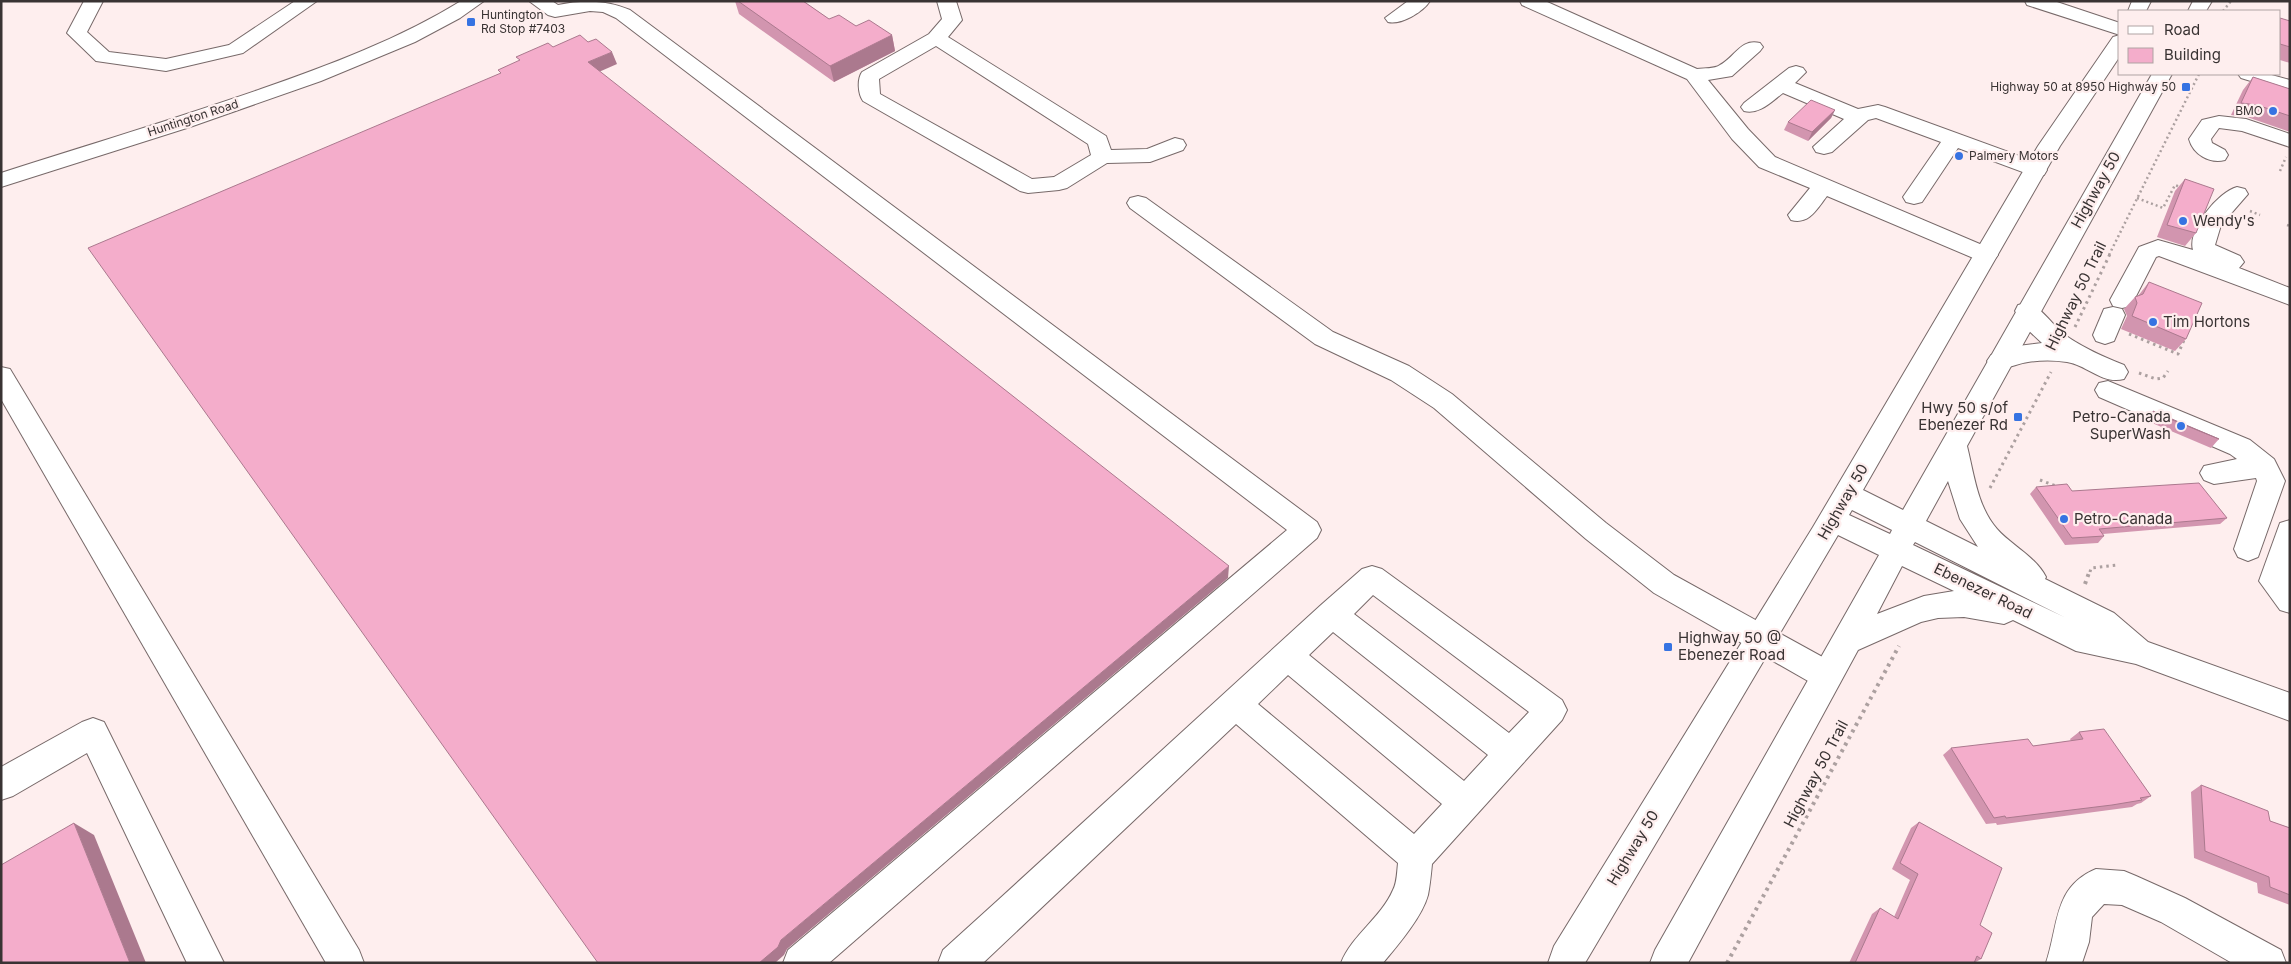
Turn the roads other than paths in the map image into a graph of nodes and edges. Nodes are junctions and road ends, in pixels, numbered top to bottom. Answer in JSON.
{"nodes":[{"id":1,"x":94,"y":1,"type":"edge"},
{"id":2,"x":308,"y":1,"type":"edge"},
{"id":3,"x":476,"y":1,"type":"edge"},
{"id":4,"x":538,"y":1,"type":"edge"},
{"id":5,"x":946,"y":1,"type":"edge"},
{"id":6,"x":1421,"y":1,"type":"edge"},
{"id":7,"x":1529,"y":1,"type":"edge"},
{"id":8,"x":2034,"y":1,"type":"edge"},
{"id":9,"x":1395,"y":18,"type":"dead end"},
{"id":10,"x":2118,"y":28,"type":"edge"},
{"id":11,"x":936,"y":38,"type":"junction"},
{"id":12,"x":2118,"y":44,"type":"edge"},
{"id":13,"x":1753,"y":47,"type":"dead end"},
{"id":14,"x":1694,"y":75,"type":"junction"},
{"id":15,"x":2161,"y":75,"type":"edge"},
{"id":16,"x":2251,"y":75,"type":"edge"},
{"id":17,"x":2290,"y":87,"type":"edge"},
{"id":18,"x":1751,"y":107,"type":"dead end"},
{"id":19,"x":1858,"y":117,"type":"junction"},
{"id":20,"x":1954,"y":138,"type":"junction"},
{"id":21,"x":2290,"y":141,"type":"edge"},
{"id":22,"x":1175,"y":145,"type":"dead end"},
{"id":23,"x":1824,"y":147,"type":"dead end"},
{"id":24,"x":2217,"y":155,"type":"dead end"},
{"id":25,"x":1102,"y":157,"type":"junction"},
{"id":26,"x":2036,"y":170,"type":"junction"},
{"id":27,"x":1,"y":180,"type":"edge"},
{"id":28,"x":1823,"y":186,"type":"junction"},
{"id":29,"x":2237,"y":194,"type":"dead end"},
{"id":30,"x":1914,"y":197,"type":"dead end"},
{"id":31,"x":1138,"y":203,"type":"dead end"},
{"id":32,"x":1799,"y":215,"type":"dead end"},
{"id":33,"x":1986,"y":255,"type":"junction"},
{"id":34,"x":2290,"y":283,"type":"edge"},
{"id":35,"x":2290,"y":297,"type":"edge"},
{"id":36,"x":2028,"y":311,"type":"junction"},
{"id":37,"x":2117,"y":321,"type":"road end"},
{"id":38,"x":2067,"y":351,"type":"junction"},
{"id":39,"x":2000,"y":361,"type":"junction"},
{"id":40,"x":1,"y":376,"type":"edge"},
{"id":41,"x":1953,"y":446,"type":"junction"},
{"id":42,"x":2264,"y":466,"type":"junction"},
{"id":43,"x":2214,"y":473,"type":"dead end"},
{"id":44,"x":1840,"y":507,"type":"junction"},
{"id":45,"x":2290,"y":531,"type":"edge"},
{"id":46,"x":1902,"y":538,"type":"junction"},
{"id":47,"x":2248,"y":549,"type":"dead end"},
{"id":48,"x":2056,"y":599,"type":"junction"},
{"id":49,"x":2290,"y":601,"type":"edge"},
{"id":50,"x":1332,"y":614,"type":"junction"},
{"id":51,"x":2030,"y":614,"type":"junction"},
{"id":52,"x":1760,"y":639,"type":"junction"},
{"id":53,"x":1846,"y":641,"type":"junction"},
{"id":54,"x":2137,"y":650,"type":"junction"},
{"id":55,"x":1286,"y":656,"type":"junction"},
{"id":56,"x":1826,"y":675,"type":"junction"},
{"id":57,"x":1235,"y":704,"type":"junction"},
{"id":58,"x":2290,"y":707,"type":"edge"},
{"id":59,"x":1511,"y":754,"type":"junction"},
{"id":60,"x":1,"y":785,"type":"edge"},
{"id":61,"x":1466,"y":803,"type":"junction"},
{"id":62,"x":1416,"y":857,"type":"junction"},
{"id":63,"x":206,"y":963,"type":"edge"},
{"id":64,"x":346,"y":963,"type":"edge"},
{"id":65,"x":801,"y":963,"type":"edge"},
{"id":66,"x":956,"y":963,"type":"edge"},
{"id":67,"x":1359,"y":963,"type":"edge"},
{"id":68,"x":1566,"y":963,"type":"edge"},
{"id":69,"x":1668,"y":963,"type":"edge"},
{"id":70,"x":2064,"y":963,"type":"edge"},
{"id":71,"x":2268,"y":963,"type":"edge"}],
"edges":[{"from":1,"to":2,"type":"main road"},
{"from":3,"to":27,"type":"main road","name":"Huntington Road"},
{"from":4,"to":65,"type":"main road"},
{"from":5,"to":11,"type":"main road"},
{"from":6,"to":9,"type":"main road"},
{"from":7,"to":14,"type":"main road"},
{"from":8,"to":10,"type":"main road"},
{"from":11,"to":25,"type":"main road"},
{"from":11,"to":25,"type":"main road"},
{"from":12,"to":26,"type":"main road","name":"Highway 50"},
{"from":13,"to":14,"type":"main road"},
{"from":14,"to":28,"type":"main road"},
{"from":15,"to":36,"type":"main road","name":"Highway 50"},
{"from":16,"to":17,"type":"main road"},
{"from":18,"to":19,"type":"main road"},
{"from":19,"to":20,"type":"main road"},
{"from":19,"to":23,"type":"main road"},
{"from":20,"to":26,"type":"main road"},
{"from":20,"to":30,"type":"main road"},
{"from":21,"to":24,"type":"main road"},
{"from":22,"to":25,"type":"main road"},
{"from":26,"to":33,"type":"main road","name":"Highway 50"},
{"from":28,"to":32,"type":"main road"},
{"from":28,"to":33,"type":"main road"},
{"from":29,"to":34,"type":"main road"},
{"from":31,"to":52,"type":"main road"},
{"from":33,"to":44,"type":"main road","name":"Highway 50"},
{"from":35,"to":37,"type":"main road"},
{"from":36,"to":38,"type":"main road"},
{"from":36,"to":39,"type":"main road","name":"Highway 50"},
{"from":38,"to":39,"type":"main road"},
{"from":38,"to":42,"type":"main road"},
{"from":39,"to":41,"type":"main road","name":"Highway 50"},
{"from":40,"to":64,"type":"main road"},
{"from":41,"to":46,"type":"main road","name":"Highway 50"},
{"from":41,"to":48,"type":"main road"},
{"from":42,"to":43,"type":"main road"},
{"from":42,"to":47,"type":"main road"},
{"from":44,"to":46,"type":"main road","name":"Ebenezer Road"},
{"from":44,"to":52,"type":"main road","name":"Highway 50"},
{"from":45,"to":49,"type":"main road"},
{"from":46,"to":48,"type":"main road","name":"Ebenezer Road"},
{"from":46,"to":51,"type":"main road","name":"Ebenezer Road"},
{"from":46,"to":53,"type":"main road","name":"Highway 50"},
{"from":48,"to":54,"type":"main road","name":"Ebenezer Road"},
{"from":50,"to":55,"type":"main road"},
{"from":50,"to":59,"type":"main road"},
{"from":50,"to":59,"type":"main road"},
{"from":51,"to":53,"type":"main road"},
{"from":51,"to":54,"type":"main road","name":"Ebenezer Road"},
{"from":52,"to":56,"type":"main road"},
{"from":52,"to":68,"type":"main road","name":"Highway 50"},
{"from":53,"to":56,"type":"main road","name":"Highway 50"},
{"from":54,"to":58,"type":"main road","name":"Ebenezer Road"},
{"from":55,"to":57,"type":"main road"},
{"from":55,"to":61,"type":"main road"},
{"from":56,"to":69,"type":"main road","name":"Highway 50"},
{"from":57,"to":62,"type":"main road"},
{"from":57,"to":66,"type":"main road"},
{"from":59,"to":61,"type":"main road"},
{"from":60,"to":63,"type":"main road"},
{"from":61,"to":62,"type":"main road"},
{"from":62,"to":67,"type":"main road"},
{"from":70,"to":71,"type":"main road"}]}
